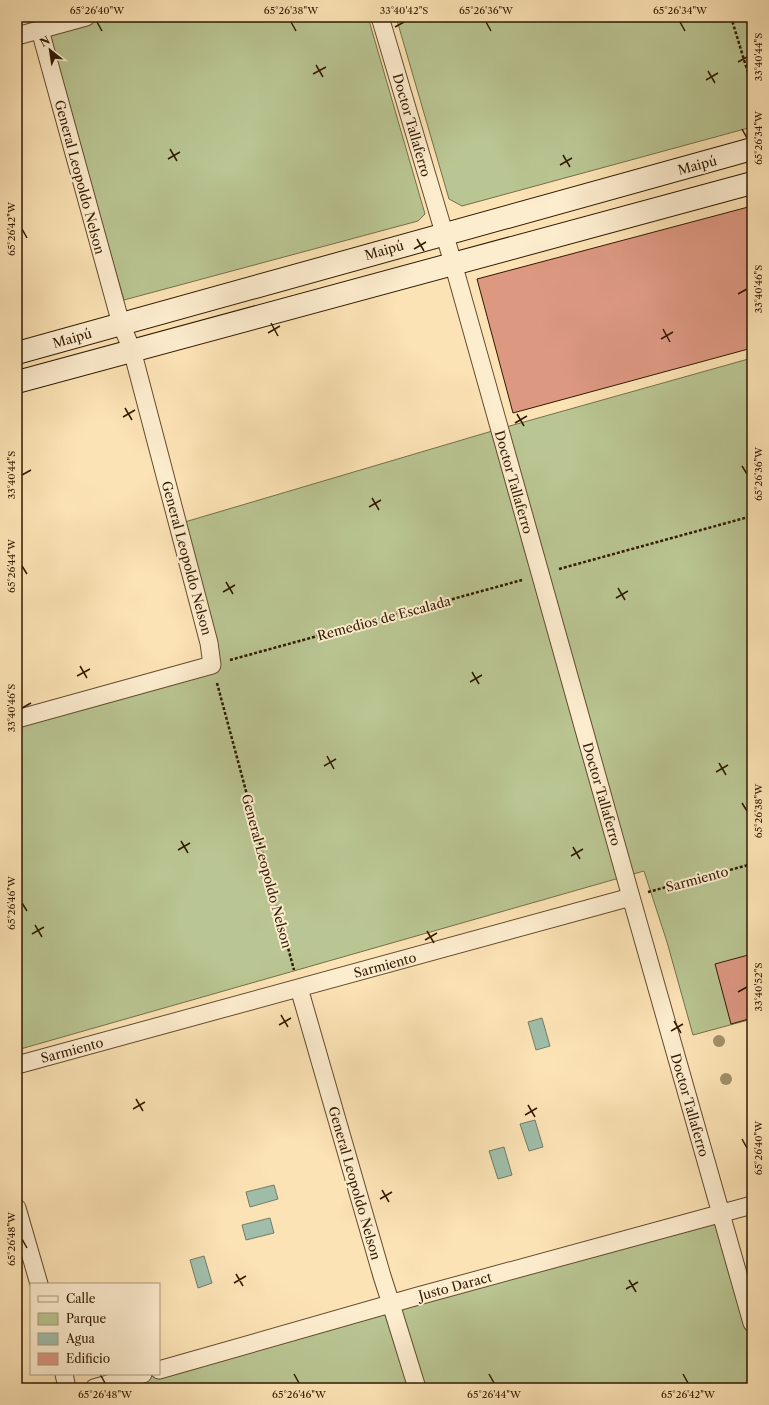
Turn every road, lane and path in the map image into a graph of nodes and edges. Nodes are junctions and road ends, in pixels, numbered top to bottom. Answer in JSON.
{"nodes":[{"id":1,"x":86,"y":17,"type":"edge"},
{"id":2,"x":380,"y":17,"type":"edge"},
{"id":3,"x":731,"y":17,"type":"edge"},
{"id":4,"x":40,"y":30,"type":"junction"},
{"id":5,"x":17,"y":36,"type":"edge"},
{"id":6,"x":752,"y":86,"type":"edge"},
{"id":7,"x":752,"y":149,"type":"edge"},
{"id":8,"x":752,"y":182,"type":"edge"},
{"id":9,"x":444,"y":234,"type":"junction"},
{"id":10,"x":453,"y":263,"type":"junction"},
{"id":11,"x":121,"y":324,"type":"junction"},
{"id":12,"x":132,"y":350,"type":"junction"},
{"id":13,"x":17,"y":353,"type":"edge"},
{"id":14,"x":17,"y":382,"type":"edge"},
{"id":15,"x":752,"y":516,"type":"edge"},
{"id":16,"x":540,"y":574,"type":"junction"},
{"id":17,"x":212,"y":665,"type":"junction"},
{"id":18,"x":17,"y":720,"type":"edge"},
{"id":19,"x":752,"y":864,"type":"edge"},
{"id":20,"x":631,"y":897,"type":"junction"},
{"id":21,"x":299,"y":988,"type":"junction"},
{"id":22,"x":17,"y":1065,"type":"edge"},
{"id":23,"x":752,"y":1206,"type":"edge"},
{"id":24,"x":17,"y":1208,"type":"edge"},
{"id":25,"x":721,"y":1214,"type":"junction"},
{"id":26,"x":39,"y":1283,"type":"edge"},
{"id":27,"x":391,"y":1304,"type":"junction"},
{"id":28,"x":752,"y":1323,"type":"edge"},
{"id":29,"x":160,"y":1370,"type":"edge"},
{"id":30,"x":64,"y":1375,"type":"edge"},
{"id":31,"x":140,"y":1375,"type":"edge"},
{"id":32,"x":67,"y":1388,"type":"edge"},
{"id":33,"x":94,"y":1388,"type":"edge"},
{"id":34,"x":417,"y":1388,"type":"edge"}],
"edges":[{"from":1,"to":4,"type":"street"},
{"from":2,"to":9,"type":"street","name":"Doctor Tallaferro"},
{"from":3,"to":6,"type":"path"},
{"from":4,"to":5,"type":"street"},
{"from":4,"to":11,"type":"street","name":"General Leopoldo Nelson"},
{"from":7,"to":9,"type":"street","name":"Maipú"},
{"from":8,"to":10,"type":"street"},
{"from":9,"to":10,"type":"street","name":"Doctor Tallaferro"},
{"from":9,"to":11,"type":"street","name":"Maipú"},
{"from":10,"to":12,"type":"street"},
{"from":10,"to":16,"type":"street","name":"Doctor Tallaferro"},
{"from":11,"to":12,"type":"street","name":"General Leopoldo Nelson"},
{"from":11,"to":13,"type":"street","name":"Maipú"},
{"from":12,"to":14,"type":"street"},
{"from":12,"to":17,"type":"street","name":"General Leopoldo Nelson"},
{"from":15,"to":16,"type":"path","name":"Remedios de Escalada"},
{"from":16,"to":17,"type":"path","name":"Remedios de Escalada"},
{"from":16,"to":20,"type":"street","name":"Doctor Tallaferro"},
{"from":17,"to":18,"type":"street"},
{"from":17,"to":21,"type":"path","name":"General Leopoldo Nelson"},
{"from":19,"to":20,"type":"path","name":"Sarmiento"},
{"from":20,"to":21,"type":"street","name":"Sarmiento"},
{"from":20,"to":25,"type":"street","name":"Doctor Tallaferro"},
{"from":21,"to":22,"type":"street","name":"Sarmiento"},
{"from":21,"to":27,"type":"street","name":"General Leopoldo Nelson"},
{"from":23,"to":25,"type":"street","name":"Justo Daract"},
{"from":24,"to":26,"type":"street"},
{"from":25,"to":27,"type":"street","name":"Justo Daract"},
{"from":25,"to":28,"type":"street","name":"Doctor Tallaferro"},
{"from":27,"to":29,"type":"street","name":"Justo Daract"},
{"from":27,"to":34,"type":"street","name":"General Leopoldo Nelson"},
{"from":30,"to":32,"type":"street"},
{"from":31,"to":33,"type":"street"}]}
